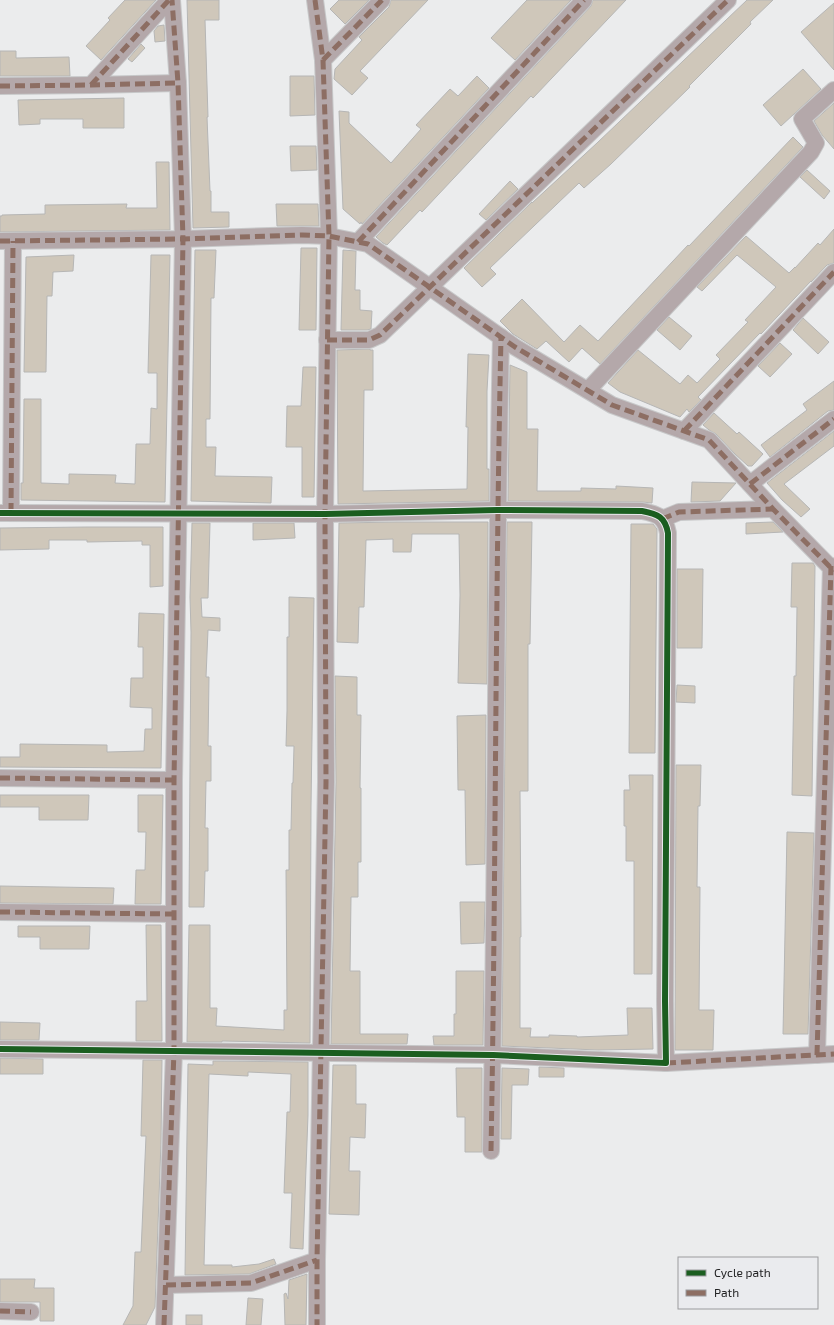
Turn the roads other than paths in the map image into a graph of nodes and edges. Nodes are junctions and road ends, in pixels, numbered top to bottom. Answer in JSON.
{"nodes":[{"id":1,"x":171,"y":0,"type":"edge"},
{"id":2,"x":315,"y":0,"type":"edge"},
{"id":3,"x":382,"y":0,"type":"edge"},
{"id":4,"x":584,"y":0,"type":"edge"},
{"id":5,"x":728,"y":0,"type":"edge"},
{"id":6,"x":323,"y":60,"type":"junction"},
{"id":7,"x":178,"y":82,"type":"junction"},
{"id":8,"x":91,"y":85,"type":"junction"},
{"id":9,"x":0,"y":86,"type":"edge"},
{"id":10,"x":834,"y":90,"type":"edge"},
{"id":11,"x":329,"y":236,"type":"junction"},
{"id":12,"x":183,"y":238,"type":"junction"},
{"id":13,"x":7,"y":241,"type":"edge"},
{"id":14,"x":358,"y":242,"type":"junction"},
{"id":15,"x":834,"y":272,"type":"edge"},
{"id":16,"x":430,"y":288,"type":"junction"},
{"id":17,"x":501,"y":337,"type":"junction"},
{"id":18,"x":327,"y":340,"type":"junction"},
{"id":19,"x":588,"y":390,"type":"junction"},
{"id":20,"x":834,"y":419,"type":"edge"},
{"id":21,"x":684,"y":430,"type":"junction"},
{"id":22,"x":750,"y":484,"type":"junction"},
{"id":23,"x":773,"y":509,"type":"junction"},
{"id":24,"x":497,"y":510,"type":"junction"},
{"id":25,"x":5,"y":513,"type":"edge"},
{"id":26,"x":179,"y":514,"type":"junction"},
{"id":27,"x":325,"y":514,"type":"junction"},
{"id":28,"x":662,"y":519,"type":"junction"},
{"id":29,"x":833,"y":567,"type":"edge"},
{"id":30,"x":0,"y":778,"type":"edge"},
{"id":31,"x":174,"y":780,"type":"junction"},
{"id":32,"x":0,"y":912,"type":"edge"},
{"id":33,"x":174,"y":914,"type":"junction"},
{"id":34,"x":0,"y":1049,"type":"edge"},
{"id":35,"x":174,"y":1051,"type":"junction"},
{"id":36,"x":321,"y":1054,"type":"junction"},
{"id":37,"x":834,"y":1054,"type":"edge"},
{"id":38,"x":493,"y":1055,"type":"junction"},
{"id":39,"x":817,"y":1055,"type":"junction"},
{"id":40,"x":666,"y":1063,"type":"junction"},
{"id":41,"x":491,"y":1151,"type":"dead end"},
{"id":42,"x":317,"y":1260,"type":"junction"},
{"id":43,"x":166,"y":1285,"type":"junction"},
{"id":44,"x":0,"y":1311,"type":"edge"},
{"id":45,"x":31,"y":1312,"type":"dead end"},
{"id":46,"x":164,"y":1325,"type":"edge"},
{"id":47,"x":317,"y":1325,"type":"edge"}],
"edges":[{"from":1,"to":7,"type":"street"},
{"from":1,"to":8,"type":"street"},
{"from":2,"to":6,"type":"street"},
{"from":3,"to":6,"type":"street"},
{"from":4,"to":14,"type":"street"},
{"from":5,"to":16,"type":"street"},
{"from":6,"to":11,"type":"street"},
{"from":7,"to":8,"type":"street"},
{"from":7,"to":12,"type":"street"},
{"from":8,"to":9,"type":"street"},
{"from":10,"to":19,"type":"street"},
{"from":11,"to":12,"type":"street"},
{"from":11,"to":14,"type":"street"},
{"from":11,"to":18,"type":"street"},
{"from":12,"to":13,"type":"street"},
{"from":12,"to":26,"type":"street"},
{"from":13,"to":25,"type":"street"},
{"from":14,"to":16,"type":"street"},
{"from":15,"to":21,"type":"street"},
{"from":16,"to":17,"type":"street"},
{"from":16,"to":18,"type":"street"},
{"from":17,"to":19,"type":"street"},
{"from":17,"to":24,"type":"street"},
{"from":18,"to":27,"type":"street"},
{"from":19,"to":21,"type":"street"},
{"from":20,"to":22,"type":"street"},
{"from":21,"to":22,"type":"street"},
{"from":22,"to":23,"type":"street"},
{"from":23,"to":28,"type":"street"},
{"from":23,"to":29,"type":"street"},
{"from":24,"to":27,"type":"street"},
{"from":24,"to":28,"type":"street"},
{"from":24,"to":38,"type":"street"},
{"from":25,"to":26,"type":"street"},
{"from":26,"to":27,"type":"street"},
{"from":26,"to":31,"type":"street"},
{"from":27,"to":36,"type":"street"},
{"from":28,"to":40,"type":"street"},
{"from":29,"to":39,"type":"street"},
{"from":30,"to":31,"type":"street"},
{"from":31,"to":33,"type":"street"},
{"from":32,"to":33,"type":"street"},
{"from":33,"to":35,"type":"street"},
{"from":34,"to":35,"type":"street"},
{"from":35,"to":36,"type":"street"},
{"from":35,"to":43,"type":"street"},
{"from":36,"to":38,"type":"street"},
{"from":36,"to":42,"type":"street"},
{"from":37,"to":39,"type":"street"},
{"from":38,"to":40,"type":"street"},
{"from":38,"to":41,"type":"street"},
{"from":39,"to":40,"type":"street"},
{"from":42,"to":43,"type":"street"},
{"from":42,"to":47,"type":"street"},
{"from":43,"to":46,"type":"street"},
{"from":44,"to":45,"type":"street"}]}
